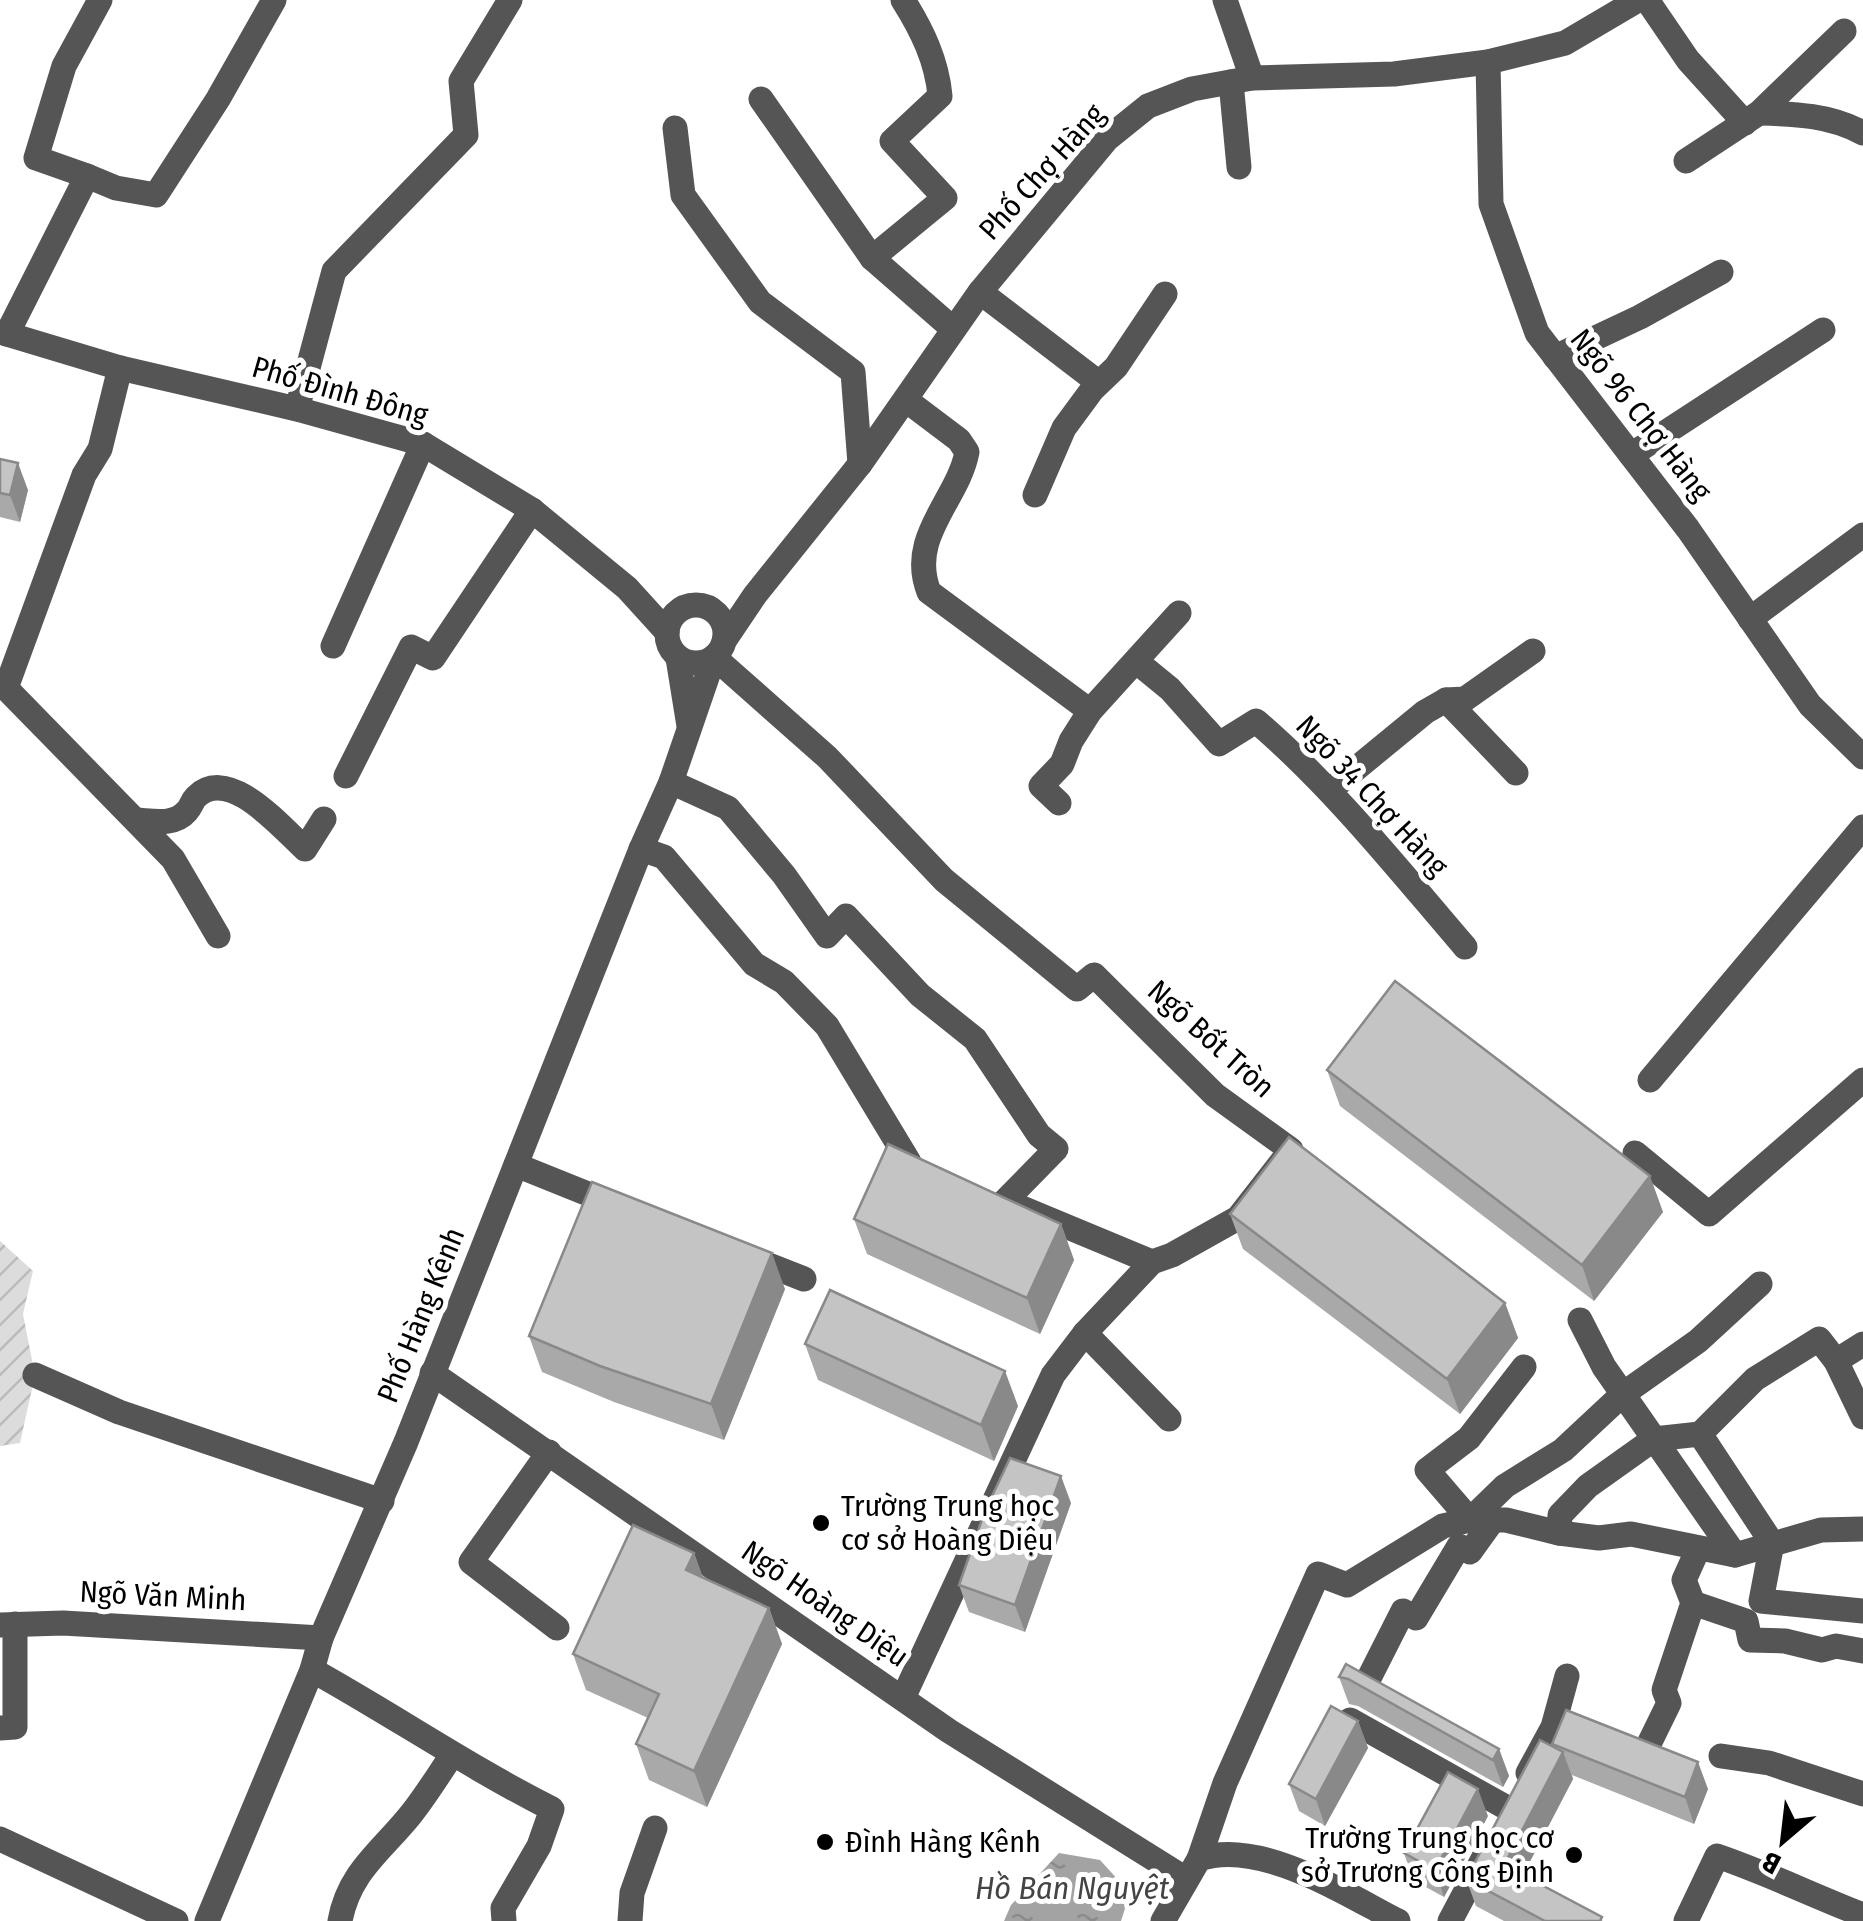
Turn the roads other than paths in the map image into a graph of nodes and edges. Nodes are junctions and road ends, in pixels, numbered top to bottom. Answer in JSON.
{"nodes":[{"id":1,"x":100,"y":0,"type":"edge"},
{"id":2,"x":274,"y":0,"type":"edge"},
{"id":3,"x":510,"y":0,"type":"edge"},
{"id":4,"x":904,"y":0,"type":"edge"},
{"id":5,"x":1225,"y":0,"type":"edge"},
{"id":6,"x":1646,"y":0,"type":"edge"},
{"id":7,"x":1621,"y":4,"type":"edge"},
{"id":8,"x":1844,"y":31,"type":"dead end"},
{"id":9,"x":1488,"y":62,"type":"junction"},
{"id":10,"x":1242,"y":80,"type":"junction"},
{"id":11,"x":761,"y":99,"type":"dead end"},
{"id":12,"x":1752,"y":118,"type":"junction"},
{"id":13,"x":674,"y":128,"type":"dead end"},
{"id":14,"x":1863,"y":134,"type":"edge"},
{"id":15,"x":1686,"y":161,"type":"dead end"},
{"id":16,"x":1239,"y":167,"type":"dead end"},
{"id":17,"x":87,"y":176,"type":"junction"},
{"id":18,"x":872,"y":258,"type":"junction"},
{"id":19,"x":1721,"y":272,"type":"dead end"},
{"id":20,"x":980,"y":292,"type":"junction"},
{"id":21,"x":1165,"y":294,"type":"dead end"},
{"id":22,"x":952,"y":328,"type":"junction"},
{"id":23,"x":1823,"y":330,"type":"dead end"},
{"id":24,"x":4,"y":333,"type":"edge"},
{"id":25,"x":1555,"y":356,"type":"junction"},
{"id":26,"x":120,"y":368,"type":"junction"},
{"id":27,"x":1099,"y":383,"type":"junction"},
{"id":28,"x":906,"y":400,"type":"junction"},
{"id":29,"x":296,"y":410,"type":"junction"},
{"id":30,"x":423,"y":444,"type":"junction"},
{"id":31,"x":1631,"y":455,"type":"junction"},
{"id":32,"x":860,"y":464,"type":"junction"},
{"id":33,"x":1035,"y":496,"type":"dead end"},
{"id":34,"x":532,"y":510,"type":"junction"},
{"id":35,"x":1863,"y":535,"type":"edge"},
{"id":36,"x":628,"y":588,"type":"junction"},
{"id":37,"x":755,"y":595,"type":"junction"},
{"id":38,"x":681,"y":609,"type":"junction"},
{"id":39,"x":1178,"y":613,"type":"dead end"},
{"id":40,"x":717,"y":614,"type":"junction"},
{"id":41,"x":1750,"y":619,"type":"junction"},
{"id":42,"x":667,"y":632,"type":"junction"},
{"id":43,"x":334,"y":646,"type":"dead end"},
{"id":44,"x":720,"y":649,"type":"junction"},
{"id":45,"x":1534,"y":650,"type":"dead end"},
{"id":46,"x":678,"y":658,"type":"junction"},
{"id":47,"x":1137,"y":662,"type":"junction"},
{"id":48,"x":3,"y":685,"type":"edge"},
{"id":49,"x":1446,"y":700,"type":"junction"},
{"id":50,"x":1090,"y":711,"type":"junction"},
{"id":51,"x":690,"y":730,"type":"junction"},
{"id":52,"x":1863,"y":757,"type":"edge"},
{"id":53,"x":1516,"y":773,"type":"dead end"},
{"id":54,"x":346,"y":776,"type":"dead end"},
{"id":55,"x":671,"y":782,"type":"junction"},
{"id":56,"x":1330,"y":790,"type":"junction"},
{"id":57,"x":1059,"y":803,"type":"dead end"},
{"id":58,"x":136,"y":820,"type":"junction"},
{"id":59,"x":324,"y":820,"type":"dead end"},
{"id":60,"x":1863,"y":827,"type":"edge"},
{"id":61,"x":641,"y":849,"type":"junction"},
{"id":62,"x":218,"y":936,"type":"dead end"},
{"id":63,"x":1465,"y":947,"type":"dead end"},
{"id":64,"x":1650,"y":1080,"type":"dead end"},
{"id":65,"x":1863,"y":1080,"type":"edge"},
{"id":66,"x":1635,"y":1152,"type":"dead end"},
{"id":67,"x":910,"y":1162,"type":"edge"},
{"id":68,"x":516,"y":1165,"type":"junction"},
{"id":69,"x":642,"y":1215,"type":"edge"},
{"id":70,"x":732,"y":1251,"type":"edge"},
{"id":71,"x":1152,"y":1262,"type":"junction"},
{"id":72,"x":804,"y":1279,"type":"dead end"},
{"id":73,"x":1760,"y":1284,"type":"dead end"},
{"id":74,"x":1580,"y":1320,"type":"dead end"},
{"id":75,"x":1085,"y":1333,"type":"junction"},
{"id":76,"x":1863,"y":1344,"type":"edge"},
{"id":77,"x":1836,"y":1362,"type":"junction"},
{"id":78,"x":1524,"y":1367,"type":"dead end"},
{"id":79,"x":432,"y":1373,"type":"junction"},
{"id":80,"x":35,"y":1375,"type":"dead end"},
{"id":81,"x":1623,"y":1394,"type":"junction"},
{"id":82,"x":1863,"y":1417,"type":"edge"},
{"id":83,"x":1169,"y":1419,"type":"dead end"},
{"id":84,"x":1700,"y":1434,"type":"junction"},
{"id":85,"x":1654,"y":1438,"type":"junction"},
{"id":86,"x":549,"y":1452,"type":"junction"},
{"id":87,"x":382,"y":1500,"type":"junction"},
{"id":88,"x":1481,"y":1520,"type":"junction"},
{"id":89,"x":1863,"y":1529,"type":"edge"},
{"id":90,"x":1559,"y":1533,"type":"junction"},
{"id":91,"x":1772,"y":1543,"type":"junction"},
{"id":92,"x":1698,"y":1549,"type":"junction"},
{"id":93,"x":1735,"y":1556,"type":"junction"},
{"id":94,"x":1693,"y":1603,"type":"junction"},
{"id":95,"x":1863,"y":1611,"type":"edge"},
{"id":96,"x":8,"y":1625,"type":"edge"},
{"id":97,"x":557,"y":1628,"type":"dead end"},
{"id":98,"x":321,"y":1638,"type":"junction"},
{"id":99,"x":1863,"y":1651,"type":"edge"},
{"id":100,"x":312,"y":1670,"type":"junction"},
{"id":101,"x":1567,"y":1676,"type":"dead end"},
{"id":102,"x":1368,"y":1680,"type":"edge"},
{"id":103,"x":903,"y":1698,"type":"junction"},
{"id":104,"x":1350,"y":1720,"type":"edge"},
{"id":105,"x":0,"y":1728,"type":"edge"},
{"id":106,"x":1647,"y":1748,"type":"edge"},
{"id":107,"x":452,"y":1754,"type":"junction"},
{"id":108,"x":1722,"y":1756,"type":"dead end"},
{"id":109,"x":1863,"y":1794,"type":"edge"},
{"id":110,"x":1501,"y":1825,"type":"junction"},
{"id":111,"x":655,"y":1828,"type":"dead end"},
{"id":112,"x":0,"y":1839,"type":"edge"},
{"id":113,"x":1192,"y":1869,"type":"junction"},
{"id":114,"x":1863,"y":1914,"type":"edge"},
{"id":115,"x":176,"y":1921,"type":"edge"},
{"id":116,"x":207,"y":1921,"type":"edge"},
{"id":117,"x":340,"y":1921,"type":"edge"},
{"id":118,"x":504,"y":1921,"type":"edge"},
{"id":119,"x":630,"y":1921,"type":"edge"},
{"id":120,"x":1163,"y":1921,"type":"edge"},
{"id":121,"x":1398,"y":1921,"type":"edge"},
{"id":122,"x":1450,"y":1921,"type":"edge"},
{"id":123,"x":1686,"y":1921,"type":"edge"}],
"edges":[{"from":1,"to":17,"type":"street"},
{"from":2,"to":17,"type":"street"},
{"from":3,"to":29,"type":"street"},
{"from":4,"to":18,"type":"street"},
{"from":5,"to":10,"type":"street"},
{"from":6,"to":12,"type":"street"},
{"from":7,"to":9,"type":"street","name":"Phố Chợ Hàng"},
{"from":8,"to":12,"type":"street"},
{"from":9,"to":10,"type":"street","name":"Phố Chợ Hàng"},
{"from":9,"to":25,"type":"street","name":"Ngõ 96 Chợ Hàng"},
{"from":10,"to":16,"type":"street"},
{"from":10,"to":20,"type":"street","name":"Phố Chợ Hàng"},
{"from":11,"to":18,"type":"street"},
{"from":12,"to":14,"type":"street"},
{"from":12,"to":15,"type":"street"},
{"from":13,"to":32,"type":"street"},
{"from":17,"to":24,"type":"street"},
{"from":18,"to":22,"type":"street"},
{"from":19,"to":25,"type":"street"},
{"from":20,"to":22,"type":"street","name":"Phố Chợ Hàng"},
{"from":20,"to":27,"type":"street"},
{"from":21,"to":27,"type":"street"},
{"from":22,"to":28,"type":"street","name":"Phố Chợ Hàng"},
{"from":23,"to":31,"type":"street"},
{"from":24,"to":26,"type":"street","name":"Phố Đình Đông"},
{"from":25,"to":31,"type":"street","name":"Ngõ 96 Chợ Hàng"},
{"from":26,"to":29,"type":"street","name":"Phố Đình Đông"},
{"from":26,"to":48,"type":"street"},
{"from":27,"to":33,"type":"street"},
{"from":28,"to":32,"type":"street","name":"Phố Chợ Hàng"},
{"from":28,"to":50,"type":"street"},
{"from":29,"to":30,"type":"street","name":"Phố Đình Đông"},
{"from":30,"to":34,"type":"street","name":"Phố Đình Đông"},
{"from":30,"to":43,"type":"street"},
{"from":31,"to":41,"type":"street","name":"Ngõ 96 Chợ Hàng"},
{"from":32,"to":37,"type":"street","name":"Phố Chợ Hàng"},
{"from":34,"to":36,"type":"street","name":"Phố Đình Đông"},
{"from":34,"to":54,"type":"street"},
{"from":35,"to":41,"type":"street"},
{"from":36,"to":38,"type":"street","name":"Phố Đình Đông"},
{"from":36,"to":42,"type":"street","name":"Phố Đình Đông"},
{"from":37,"to":40,"type":"street","name":"Phố Chợ Hàng"},
{"from":37,"to":44,"type":"street","name":"Phố Chợ Hàng"},
{"from":38,"to":40,"type":"street"},
{"from":38,"to":42,"type":"street"},
{"from":39,"to":47,"type":"street"},
{"from":40,"to":44,"type":"street"},
{"from":41,"to":52,"type":"street","name":"Ngõ 96 Chợ Hàng"},
{"from":42,"to":46,"type":"street"},
{"from":44,"to":46,"type":"street"},
{"from":44,"to":51,"type":"street","name":"Phố Hàng Kênh"},
{"from":44,"to":71,"type":"street","name":"Ngõ Bốt Tròn"},
{"from":45,"to":49,"type":"street"},
{"from":46,"to":51,"type":"street","name":"Phố Hàng Kênh"},
{"from":47,"to":50,"type":"street"},
{"from":47,"to":56,"type":"street","name":"Ngõ 34 Chợ Hàng"},
{"from":48,"to":58,"type":"street"},
{"from":49,"to":53,"type":"street"},
{"from":49,"to":56,"type":"street"},
{"from":50,"to":57,"type":"street"},
{"from":51,"to":55,"type":"street","name":"Phố Hàng Kênh"},
{"from":55,"to":61,"type":"street","name":"Phố Hàng Kênh"},
{"from":55,"to":71,"type":"street"},
{"from":56,"to":63,"type":"street","name":"Ngõ 34 Chợ Hàng"},
{"from":58,"to":59,"type":"street"},
{"from":58,"to":62,"type":"street"},
{"from":60,"to":64,"type":"street"},
{"from":61,"to":67,"type":"street"},
{"from":61,"to":68,"type":"street","name":"Phố Hàng Kênh"},
{"from":65,"to":66,"type":"street"},
{"from":68,"to":69,"type":"street"},
{"from":68,"to":79,"type":"street","name":"Phố Hàng Kênh"},
{"from":70,"to":72,"type":"street"},
{"from":71,"to":75,"type":"street","name":"Ngõ Bốt Tròn"},
{"from":73,"to":81,"type":"street"},
{"from":74,"to":81,"type":"street"},
{"from":75,"to":83,"type":"street"},
{"from":75,"to":103,"type":"street","name":"Ngõ Bốt Tròn"},
{"from":76,"to":77,"type":"street"},
{"from":77,"to":82,"type":"street"},
{"from":77,"to":84,"type":"street"},
{"from":78,"to":88,"type":"street"},
{"from":79,"to":86,"type":"street","name":"Ngõ Hoàng Diệu"},
{"from":79,"to":87,"type":"street","name":"Phố Hàng Kênh"},
{"from":80,"to":87,"type":"street"},
{"from":81,"to":85,"type":"street"},
{"from":81,"to":88,"type":"street"},
{"from":84,"to":85,"type":"street"},
{"from":84,"to":91,"type":"street"},
{"from":85,"to":90,"type":"street"},
{"from":85,"to":93,"type":"street"},
{"from":86,"to":97,"type":"street"},
{"from":86,"to":103,"type":"street","name":"Ngõ Hoàng Diệu"},
{"from":87,"to":98,"type":"street","name":"Phố Hàng Kênh"},
{"from":88,"to":90,"type":"street"},
{"from":88,"to":102,"type":"street"},
{"from":88,"to":113,"type":"street"},
{"from":89,"to":91,"type":"street"},
{"from":90,"to":92,"type":"street"},
{"from":91,"to":93,"type":"street"},
{"from":91,"to":95,"type":"street"},
{"from":92,"to":93,"type":"street"},
{"from":92,"to":94,"type":"street"},
{"from":94,"to":99,"type":"street"},
{"from":94,"to":106,"type":"street"},
{"from":96,"to":98,"type":"street","name":"Ngõ Văn Minh"},
{"from":96,"to":105,"type":"street"},
{"from":98,"to":100,"type":"street","name":"Phố Hàng Kênh"},
{"from":100,"to":107,"type":"street"},
{"from":100,"to":116,"type":"street","name":"Phố Hàng Kênh"},
{"from":101,"to":110,"type":"street"},
{"from":103,"to":113,"type":"street","name":"Ngõ Hoàng Diệu"},
{"from":104,"to":110,"type":"street"},
{"from":107,"to":117,"type":"street"},
{"from":107,"to":118,"type":"street"},
{"from":108,"to":109,"type":"street"},
{"from":110,"to":122,"type":"street"},
{"from":111,"to":119,"type":"street"},
{"from":112,"to":115,"type":"street"},
{"from":113,"to":120,"type":"street"},
{"from":113,"to":121,"type":"street"},
{"from":114,"to":123,"type":"street"}]}
